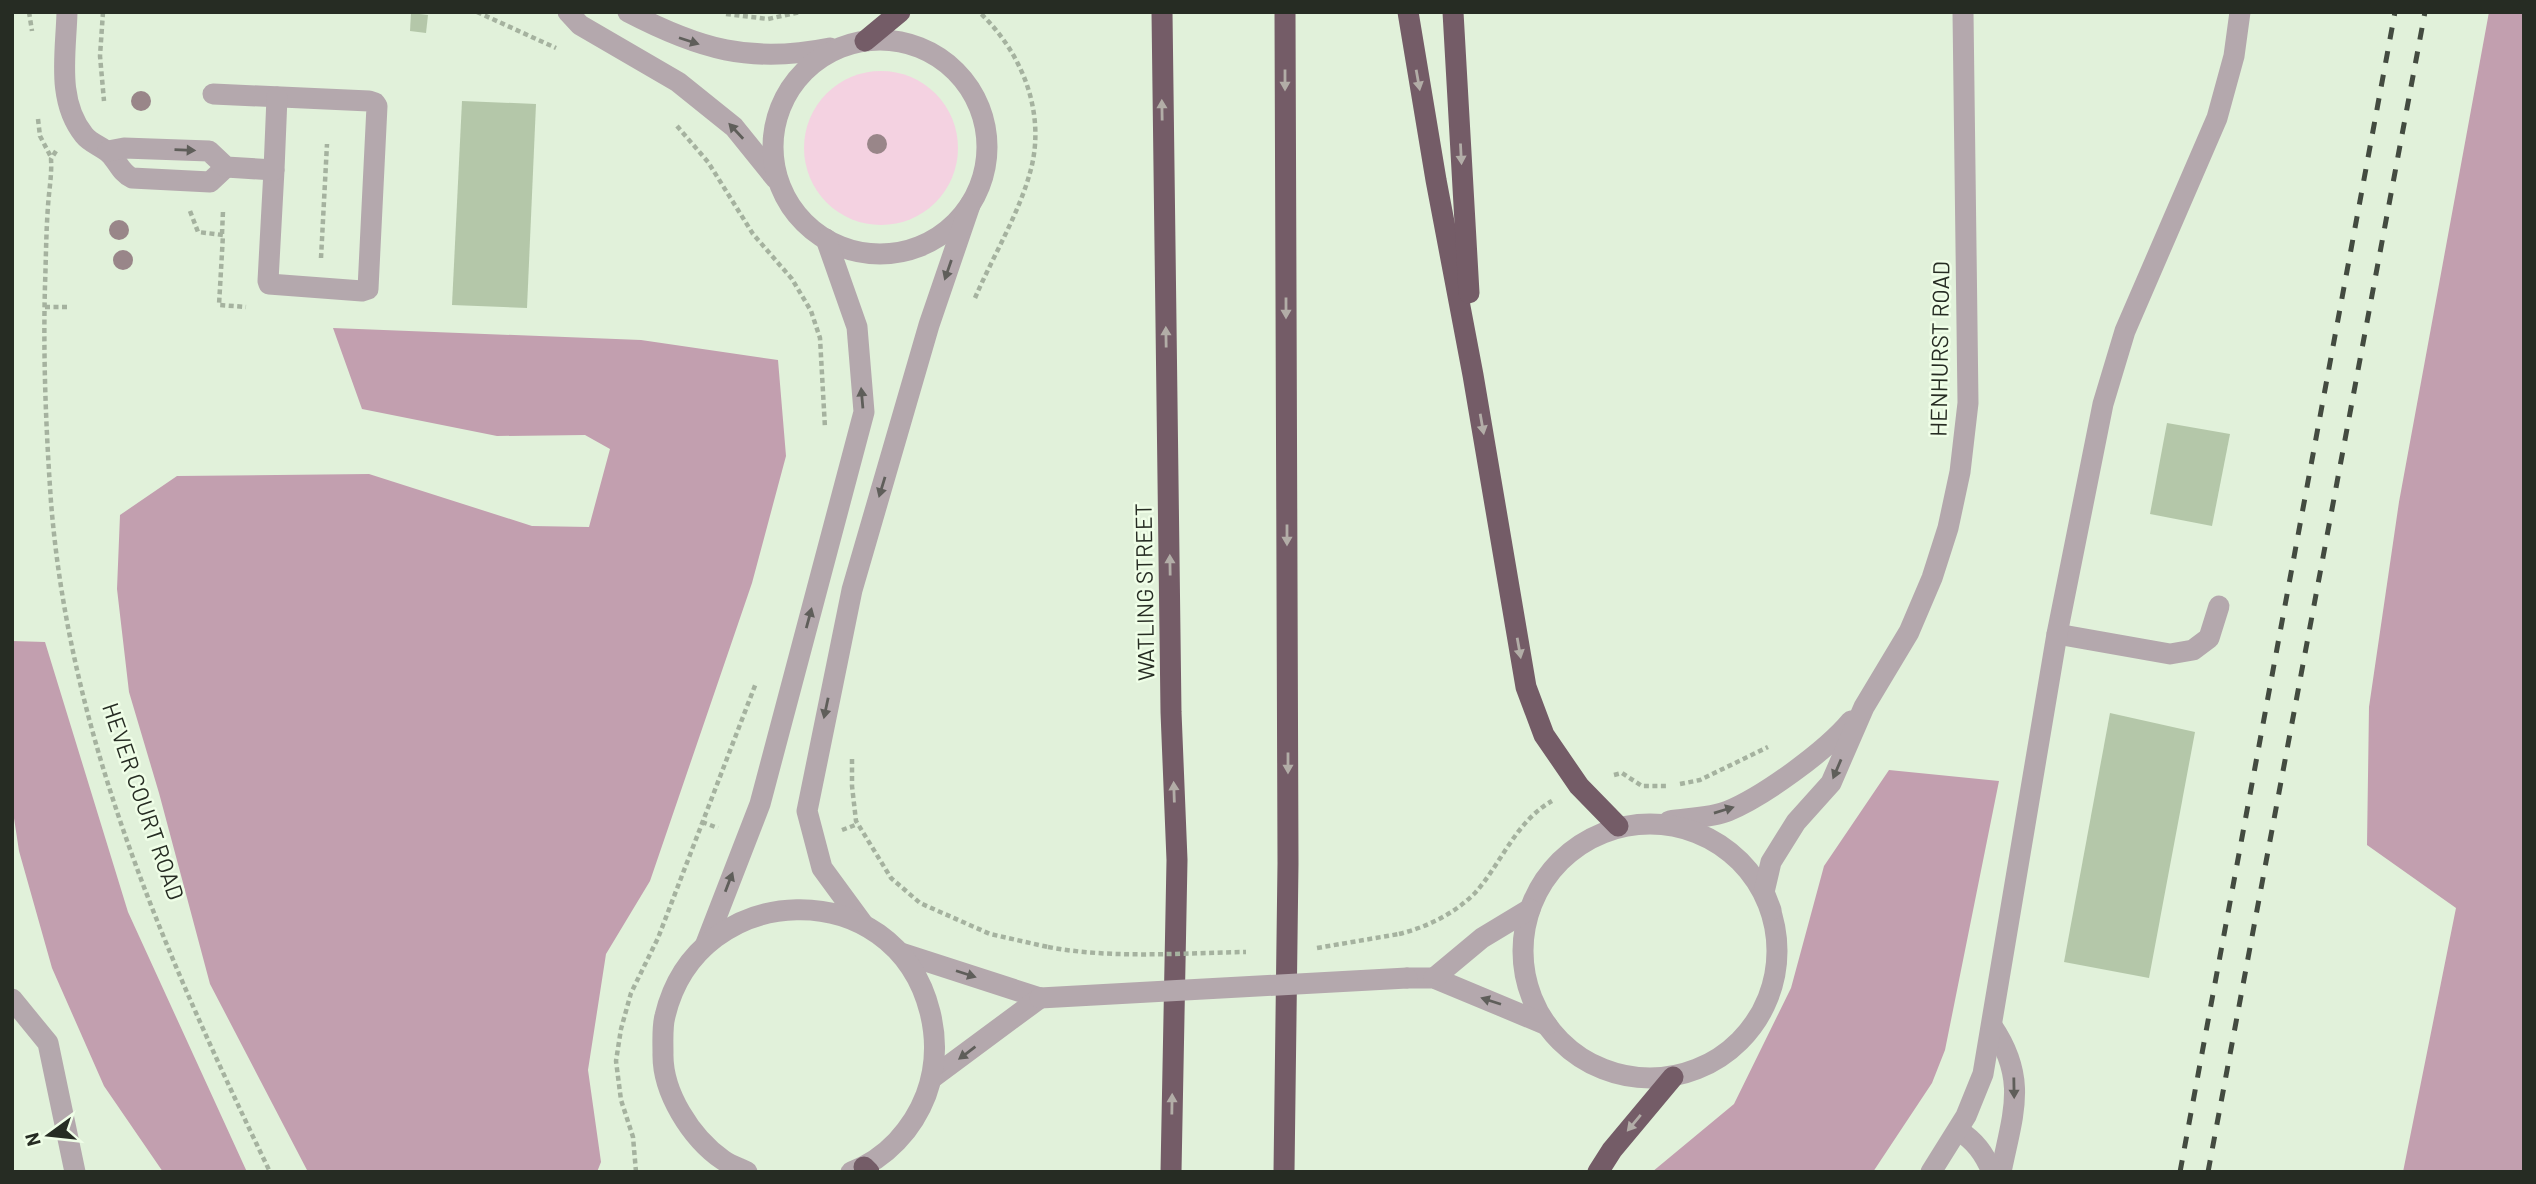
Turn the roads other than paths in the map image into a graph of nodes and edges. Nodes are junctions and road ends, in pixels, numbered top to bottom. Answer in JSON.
{"nodes":[{"id":1,"x":67,"y":12,"type":"edge"},
{"id":2,"x":568,"y":12,"type":"edge"},
{"id":3,"x":628,"y":12,"type":"edge"},
{"id":4,"x":900,"y":12,"type":"edge"},
{"id":5,"x":1162,"y":12,"type":"edge"},
{"id":6,"x":1285,"y":12,"type":"edge"},
{"id":7,"x":1408,"y":12,"type":"edge"},
{"id":8,"x":1453,"y":12,"type":"edge"},
{"id":9,"x":1963,"y":12,"type":"edge"},
{"id":10,"x":2241,"y":12,"type":"edge"},
{"id":11,"x":865,"y":41,"type":"junction"},
{"id":12,"x":213,"y":93,"type":"dead end"},
{"id":13,"x":277,"y":97,"type":"junction"},
{"id":14,"x":108,"y":151,"type":"junction"},
{"id":15,"x":226,"y":167,"type":"junction"},
{"id":16,"x":274,"y":170,"type":"junction"},
{"id":17,"x":780,"y":184,"type":"junction"},
{"id":18,"x":970,"y":205,"type":"junction"},
{"id":19,"x":826,"y":239,"type":"junction"},
{"id":20,"x":1473,"y":374,"type":"junction"},
{"id":21,"x":2219,"y":606,"type":"dead end"},
{"id":22,"x":2057,"y":634,"type":"junction"},
{"id":23,"x":1864,"y":707,"type":"junction"},
{"id":24,"x":1657,"y":823,"type":"junction"},
{"id":25,"x":1618,"y":826,"type":"junction"},
{"id":26,"x":1530,"y":909,"type":"junction"},
{"id":27,"x":1771,"y":910,"type":"junction"},
{"id":28,"x":863,"y":924,"type":"junction"},
{"id":29,"x":705,"y":946,"type":"junction"},
{"id":30,"x":901,"y":953,"type":"junction"},
{"id":31,"x":1434,"y":978,"type":"junction"},
{"id":32,"x":1040,"y":998,"type":"junction"},
{"id":33,"x":12,"y":999,"type":"edge"},
{"id":34,"x":1547,"y":1026,"type":"junction"},
{"id":35,"x":1992,"y":1026,"type":"junction"},
{"id":36,"x":1673,"y":1077,"type":"junction"},
{"id":37,"x":932,"y":1078,"type":"junction"},
{"id":38,"x":1958,"y":1130,"type":"junction"},
{"id":39,"x":719,"y":1166,"type":"edge"},
{"id":40,"x":861,"y":1170,"type":"edge"},
{"id":41,"x":75,"y":1172,"type":"edge"},
{"id":42,"x":747,"y":1172,"type":"edge"},
{"id":43,"x":1171,"y":1172,"type":"edge"},
{"id":44,"x":1284,"y":1172,"type":"edge"},
{"id":45,"x":1598,"y":1172,"type":"edge"},
{"id":46,"x":1931,"y":1172,"type":"edge"},
{"id":47,"x":1992,"y":1172,"type":"edge"},
{"id":48,"x":2001,"y":1172,"type":"edge"}],
"edges":[{"from":1,"to":14,"type":"street"},
{"from":17,"to":2,"type":"street","one_way":true},
{"from":3,"to":11,"type":"street","one_way":true},
{"from":4,"to":11,"type":"highway"},
{"from":43,"to":5,"type":"highway","name":"WATLING STREET","one_way":true},
{"from":6,"to":44,"type":"highway","one_way":true},
{"from":7,"to":20,"type":"highway","one_way":true},
{"from":8,"to":20,"type":"highway","one_way":true},
{"from":9,"to":23,"type":"street","name":"HENHURST ROAD"},
{"from":10,"to":22,"type":"street"},
{"from":11,"to":17,"type":"street"},
{"from":11,"to":18,"type":"street"},
{"from":12,"to":13,"type":"street"},
{"from":13,"to":16,"type":"street"},
{"from":13,"to":16,"type":"street"},
{"from":14,"to":15,"type":"street","one_way":true},
{"from":14,"to":15,"type":"street"},
{"from":15,"to":16,"type":"street"},
{"from":17,"to":19,"type":"street"},
{"from":18,"to":19,"type":"street"},
{"from":18,"to":28,"type":"street","one_way":true},
{"from":29,"to":19,"type":"street","one_way":true},
{"from":20,"to":25,"type":"highway","one_way":true},
{"from":21,"to":22,"type":"street"},
{"from":22,"to":35,"type":"street"},
{"from":24,"to":23,"type":"street","name":"HENHURST ROAD","one_way":true},
{"from":23,"to":27,"type":"street","name":"HENHURST ROAD","one_way":true},
{"from":24,"to":25,"type":"street","name":"HENHURST ROAD"},
{"from":24,"to":27,"type":"street","name":"HENHURST ROAD"},
{"from":25,"to":26,"type":"street","name":"HENHURST ROAD"},
{"from":26,"to":31,"type":"street"},
{"from":26,"to":34,"type":"street","name":"HENHURST ROAD"},
{"from":27,"to":36,"type":"street","name":"HENHURST ROAD"},
{"from":28,"to":29,"type":"street"},
{"from":28,"to":30,"type":"street"},
{"from":29,"to":39,"type":"street"},
{"from":30,"to":32,"type":"street","one_way":true},
{"from":30,"to":37,"type":"street"},
{"from":31,"to":32,"type":"street","bridge":true},
{"from":34,"to":31,"type":"street","one_way":true},
{"from":32,"to":37,"type":"street","one_way":true},
{"from":33,"to":41,"type":"street"},
{"from":34,"to":36,"type":"street","name":"HENHURST ROAD"},
{"from":35,"to":38,"type":"street"},
{"from":35,"to":48,"type":"street","one_way":true},
{"from":36,"to":45,"type":"highway","one_way":true},
{"from":37,"to":40,"type":"street"},
{"from":38,"to":46,"type":"street"},
{"from":38,"to":47,"type":"street"},
{"from":39,"to":42,"type":"street"}]}
